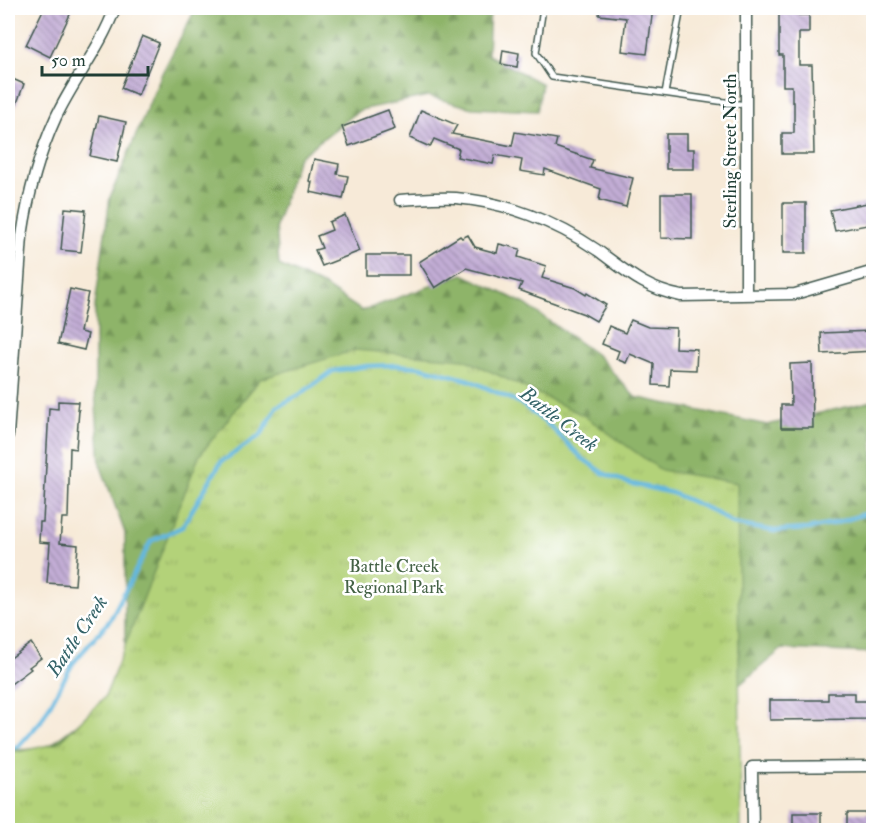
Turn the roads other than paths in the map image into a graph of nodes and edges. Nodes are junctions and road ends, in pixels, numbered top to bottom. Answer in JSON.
{"nodes":[{"id":1,"x":115,"y":8,"type":"edge"},
{"id":2,"x":543,"y":8,"type":"edge"},
{"id":3,"x":681,"y":8,"type":"edge"},
{"id":4,"x":746,"y":8,"type":"edge"},
{"id":5,"x":665,"y":93,"type":"junction"},
{"id":6,"x":746,"y":105,"type":"junction"},
{"id":7,"x":400,"y":200,"type":"dead end"},
{"id":8,"x":873,"y":271,"type":"edge"},
{"id":9,"x":746,"y":294,"type":"junction"},
{"id":10,"x":8,"y":435,"type":"edge"},
{"id":11,"x":873,"y":766,"type":"edge"},
{"id":12,"x":753,"y":831,"type":"edge"}],
"edges":[{"from":1,"to":10,"type":"street"},
{"from":2,"to":5,"type":"lane"},
{"from":3,"to":5,"type":"lane"},
{"from":4,"to":6,"type":"street","name":"Sterling Street North"},
{"from":5,"to":6,"type":"lane"},
{"from":6,"to":9,"type":"street","name":"Sterling Street North"},
{"from":7,"to":9,"type":"street"},
{"from":8,"to":9,"type":"street"},
{"from":11,"to":12,"type":"street"}]}
